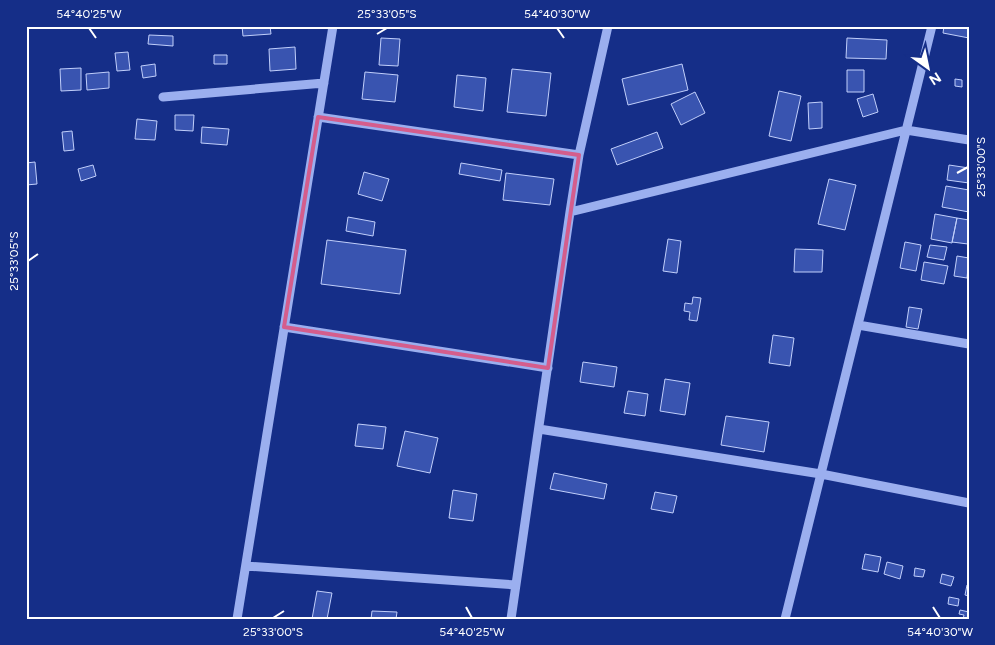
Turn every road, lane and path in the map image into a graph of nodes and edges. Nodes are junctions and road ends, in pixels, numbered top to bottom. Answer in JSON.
{"nodes":[{"id":1,"x":333,"y":26,"type":"edge"},
{"id":2,"x":608,"y":26,"type":"edge"},
{"id":3,"x":932,"y":26,"type":"edge"},
{"id":4,"x":324,"y":83,"type":"junction"},
{"id":5,"x":163,"y":96,"type":"dead end"},
{"id":6,"x":318,"y":118,"type":"junction"},
{"id":7,"x":906,"y":130,"type":"junction"},
{"id":8,"x":969,"y":140,"type":"edge"},
{"id":9,"x":580,"y":155,"type":"junction"},
{"id":10,"x":570,"y":212,"type":"junction"},
{"id":11,"x":858,"y":325,"type":"junction"},
{"id":12,"x":284,"y":327,"type":"junction"},
{"id":13,"x":969,"y":344,"type":"edge"},
{"id":14,"x":548,"y":368,"type":"junction"},
{"id":15,"x":539,"y":429,"type":"junction"},
{"id":16,"x":821,"y":474,"type":"junction"},
{"id":17,"x":969,"y":504,"type":"edge"},
{"id":18,"x":246,"y":566,"type":"junction"},
{"id":19,"x":516,"y":585,"type":"junction"},
{"id":20,"x":237,"y":619,"type":"edge"},
{"id":21,"x":511,"y":619,"type":"edge"},
{"id":22,"x":785,"y":619,"type":"edge"}],
"edges":[{"from":1,"to":4,"type":"street"},
{"from":2,"to":9,"type":"street"},
{"from":3,"to":7,"type":"street"},
{"from":4,"to":5,"type":"street"},
{"from":4,"to":6,"type":"street"},
{"from":6,"to":9,"type":"street"},
{"from":6,"to":12,"type":"street"},
{"from":7,"to":8,"type":"street"},
{"from":7,"to":10,"type":"street"},
{"from":7,"to":11,"type":"street"},
{"from":9,"to":10,"type":"street"},
{"from":10,"to":14,"type":"street"},
{"from":11,"to":13,"type":"street"},
{"from":11,"to":16,"type":"street"},
{"from":12,"to":14,"type":"street"},
{"from":12,"to":18,"type":"street"},
{"from":14,"to":15,"type":"street"},
{"from":15,"to":16,"type":"street"},
{"from":15,"to":19,"type":"street"},
{"from":16,"to":17,"type":"street"},
{"from":16,"to":22,"type":"street"},
{"from":18,"to":19,"type":"street"},
{"from":18,"to":20,"type":"street"},
{"from":19,"to":21,"type":"street"}]}
